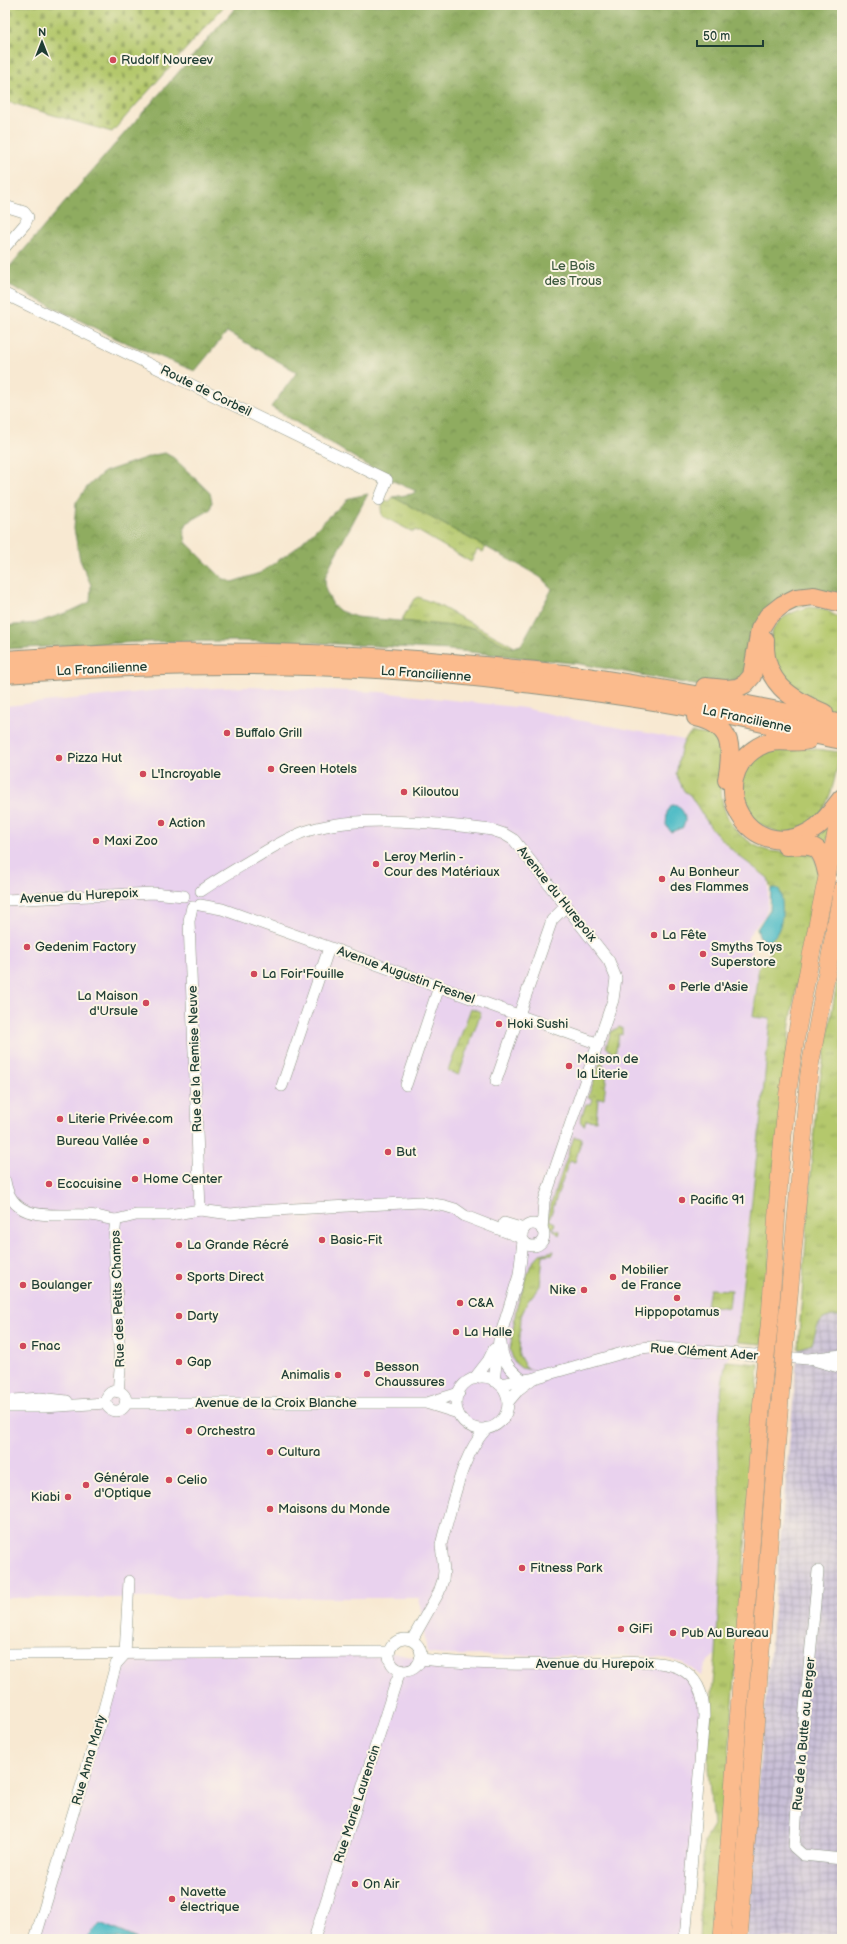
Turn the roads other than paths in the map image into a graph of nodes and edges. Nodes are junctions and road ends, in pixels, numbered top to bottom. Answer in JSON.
{"nodes":[{"id":1,"x":5,"y":206,"type":"edge"},
{"id":2,"x":5,"y":247,"type":"edge"},
{"id":3,"x":5,"y":294,"type":"edge"},
{"id":4,"x":379,"y":500,"type":"dead end"},
{"id":5,"x":842,"y":603,"type":"edge"},
{"id":6,"x":842,"y":613,"type":"edge"},
{"id":7,"x":5,"y":660,"type":"edge"},
{"id":8,"x":5,"y":674,"type":"edge"},
{"id":9,"x":637,"y":686,"type":"junction"},
{"id":10,"x":673,"y":705,"type":"junction"},
{"id":11,"x":838,"y":723,"type":"edge"},
{"id":12,"x":823,"y":736,"type":"junction"},
{"id":13,"x":842,"y":740,"type":"edge"},
{"id":14,"x":842,"y":798,"type":"edge"},
{"id":15,"x":842,"y":802,"type":"edge"},
{"id":16,"x":827,"y":873,"type":"junction"},
{"id":17,"x":842,"y":889,"type":"edge"},
{"id":18,"x":5,"y":900,"type":"edge"},
{"id":19,"x":198,"y":901,"type":"junction"},
{"id":20,"x":566,"y":906,"type":"junction"},
{"id":21,"x":839,"y":922,"type":"edge"},
{"id":22,"x":329,"y":948,"type":"junction"},
{"id":23,"x":439,"y":987,"type":"junction"},
{"id":24,"x":519,"y":1016,"type":"junction"},
{"id":25,"x":598,"y":1044,"type":"junction"},
{"id":26,"x":496,"y":1081,"type":"dead end"},
{"id":27,"x":406,"y":1085,"type":"dead end"},
{"id":28,"x":282,"y":1086,"type":"dead end"},
{"id":29,"x":5,"y":1181,"type":"edge"},
{"id":30,"x":544,"y":1201,"type":"junction"},
{"id":31,"x":200,"y":1210,"type":"junction"},
{"id":32,"x":116,"y":1220,"type":"junction"},
{"id":33,"x":542,"y":1230,"type":"junction"},
{"id":34,"x":524,"y":1233,"type":"junction"},
{"id":35,"x":537,"y":1246,"type":"junction"},
{"id":36,"x":519,"y":1275,"type":"junction"},
{"id":37,"x":500,"y":1336,"type":"junction"},
{"id":38,"x":842,"y":1355,"type":"edge"},
{"id":39,"x":808,"y":1359,"type":"junction"},
{"id":40,"x":842,"y":1368,"type":"edge"},
{"id":41,"x":474,"y":1379,"type":"junction"},
{"id":42,"x":527,"y":1380,"type":"junction"},
{"id":43,"x":497,"y":1382,"type":"junction"},
{"id":44,"x":118,"y":1392,"type":"junction"},
{"id":45,"x":459,"y":1393,"type":"junction"},
{"id":46,"x":5,"y":1401,"type":"edge"},
{"id":47,"x":508,"y":1402,"type":"junction"},
{"id":48,"x":106,"y":1403,"type":"junction"},
{"id":49,"x":125,"y":1403,"type":"junction"},
{"id":50,"x":426,"y":1403,"type":"junction"},
{"id":51,"x":79,"y":1404,"type":"junction"},
{"id":52,"x":5,"y":1407,"type":"edge"},
{"id":53,"x":458,"y":1413,"type":"junction"},
{"id":54,"x":466,"y":1423,"type":"junction"},
{"id":55,"x":487,"y":1428,"type":"junction"},
{"id":56,"x":467,"y":1459,"type":"junction"},
{"id":57,"x":818,"y":1571,"type":"dead end"},
{"id":58,"x":129,"y":1581,"type":"dead end"},
{"id":59,"x":412,"y":1640,"type":"junction"},
{"id":60,"x":389,"y":1652,"type":"junction"},
{"id":61,"x":5,"y":1654,"type":"edge"},
{"id":62,"x":125,"y":1654,"type":"junction"},
{"id":63,"x":420,"y":1659,"type":"junction"},
{"id":64,"x":401,"y":1670,"type":"junction"},
{"id":65,"x":842,"y":1859,"type":"edge"},
{"id":66,"x":35,"y":1939,"type":"edge"},
{"id":67,"x":314,"y":1939,"type":"edge"},
{"id":68,"x":685,"y":1939,"type":"edge"},
{"id":69,"x":722,"y":1939,"type":"edge"},
{"id":70,"x":739,"y":1939,"type":"edge"}],
"edges":[{"from":1,"to":2,"type":"street"},
{"from":3,"to":4,"type":"street","name":"Route de Corbeil"},
{"from":5,"to":9,"type":"highway"},
{"from":6,"to":11,"type":"highway"},
{"from":7,"to":9,"type":"highway","name":"La Francilienne"},
{"from":8,"to":10,"type":"highway","name":"La Francilienne"},
{"from":9,"to":11,"type":"highway","name":"La Francilienne"},
{"from":10,"to":12,"type":"highway","name":"La Francilienne"},
{"from":10,"to":16,"type":"highway"},
{"from":12,"to":13,"type":"highway","name":"La Francilienne"},
{"from":12,"to":14,"type":"highway"},
{"from":15,"to":16,"type":"main road"},
{"from":16,"to":69,"type":"main road","bridge":true},
{"from":17,"to":21,"type":"main road"},
{"from":18,"to":19,"type":"street","name":"Avenue du Hurepoix"},
{"from":19,"to":20,"type":"street","name":"Avenue du Hurepoix"},
{"from":19,"to":22,"type":"street","name":"Avenue Augustin Fresnel"},
{"from":19,"to":31,"type":"street","name":"Rue de la Remise Neuve"},
{"from":20,"to":24,"type":"street"},
{"from":20,"to":25,"type":"street","name":"Avenue du Hurepoix"},
{"from":21,"to":70,"type":"main road","bridge":true},
{"from":22,"to":23,"type":"street","name":"Avenue Augustin Fresnel"},
{"from":22,"to":28,"type":"street"},
{"from":23,"to":24,"type":"street","name":"Avenue Augustin Fresnel"},
{"from":23,"to":27,"type":"street"},
{"from":24,"to":25,"type":"street","name":"Avenue Augustin Fresnel"},
{"from":24,"to":26,"type":"street"},
{"from":25,"to":30,"type":"street","name":"Avenue du Hurepoix"},
{"from":29,"to":32,"type":"street"},
{"from":30,"to":33,"type":"street","name":"Avenue du Hurepoix"},
{"from":30,"to":34,"type":"street","name":"Avenue du Hurepoix"},
{"from":31,"to":32,"type":"street","name":"Rue des Petits Champs"},
{"from":31,"to":34,"type":"street","name":"Rue des Petits Champs"},
{"from":32,"to":44,"type":"street","name":"Rue des Petits Champs"},
{"from":33,"to":34,"type":"street"},
{"from":33,"to":35,"type":"street"},
{"from":34,"to":35,"type":"street"},
{"from":34,"to":36,"type":"street","name":"Avenue du Hurepoix"},
{"from":35,"to":36,"type":"street","name":"Avenue du Hurepoix"},
{"from":36,"to":37,"type":"street","name":"Avenue du Hurepoix"},
{"from":37,"to":41,"type":"street","name":"Avenue du Hurepoix"},
{"from":37,"to":42,"type":"street"},
{"from":37,"to":43,"type":"street","name":"Avenue du Hurepoix"},
{"from":38,"to":39,"type":"street","name":"Rue Clément Ader"},
{"from":39,"to":40,"type":"street","name":"Rue Clément Ader"},
{"from":39,"to":42,"type":"street","name":"Rue Clément Ader"},
{"from":41,"to":43,"type":"street"},
{"from":41,"to":45,"type":"street"},
{"from":42,"to":43,"type":"street","name":"Rue Clément Ader"},
{"from":42,"to":47,"type":"street","name":"Rue Clément Ader"},
{"from":43,"to":47,"type":"street"},
{"from":44,"to":48,"type":"street"},
{"from":44,"to":49,"type":"street"},
{"from":45,"to":50,"type":"street","name":"Avenue de la Croix Blanche"},
{"from":45,"to":53,"type":"street"},
{"from":46,"to":51,"type":"street","name":"Avenue de la Croix Blanche"},
{"from":47,"to":55,"type":"street"},
{"from":48,"to":49,"type":"street","name":"Avenue de la Croix Blanche"},
{"from":48,"to":51,"type":"street","name":"Avenue de la Croix Blanche"},
{"from":49,"to":50,"type":"street","name":"Avenue de la Croix Blanche"},
{"from":50,"to":53,"type":"street","name":"Avenue de la Croix Blanche"},
{"from":51,"to":52,"type":"street","name":"Avenue de la Croix Blanche"},
{"from":53,"to":54,"type":"street"},
{"from":54,"to":55,"type":"street"},
{"from":54,"to":56,"type":"street"},
{"from":55,"to":56,"type":"street"},
{"from":56,"to":59,"type":"street"},
{"from":57,"to":65,"type":"street","name":"Rue de la Butte au Berger"},
{"from":58,"to":62,"type":"street"},
{"from":59,"to":60,"type":"street"},
{"from":59,"to":63,"type":"street"},
{"from":60,"to":62,"type":"street"},
{"from":60,"to":64,"type":"street"},
{"from":61,"to":62,"type":"street"},
{"from":62,"to":66,"type":"street","name":"Rue Anna Marly"},
{"from":63,"to":64,"type":"street"},
{"from":63,"to":68,"type":"street","name":"Avenue du Hurepoix"},
{"from":64,"to":67,"type":"street","name":"Rue Marie Laurencin"}]}
